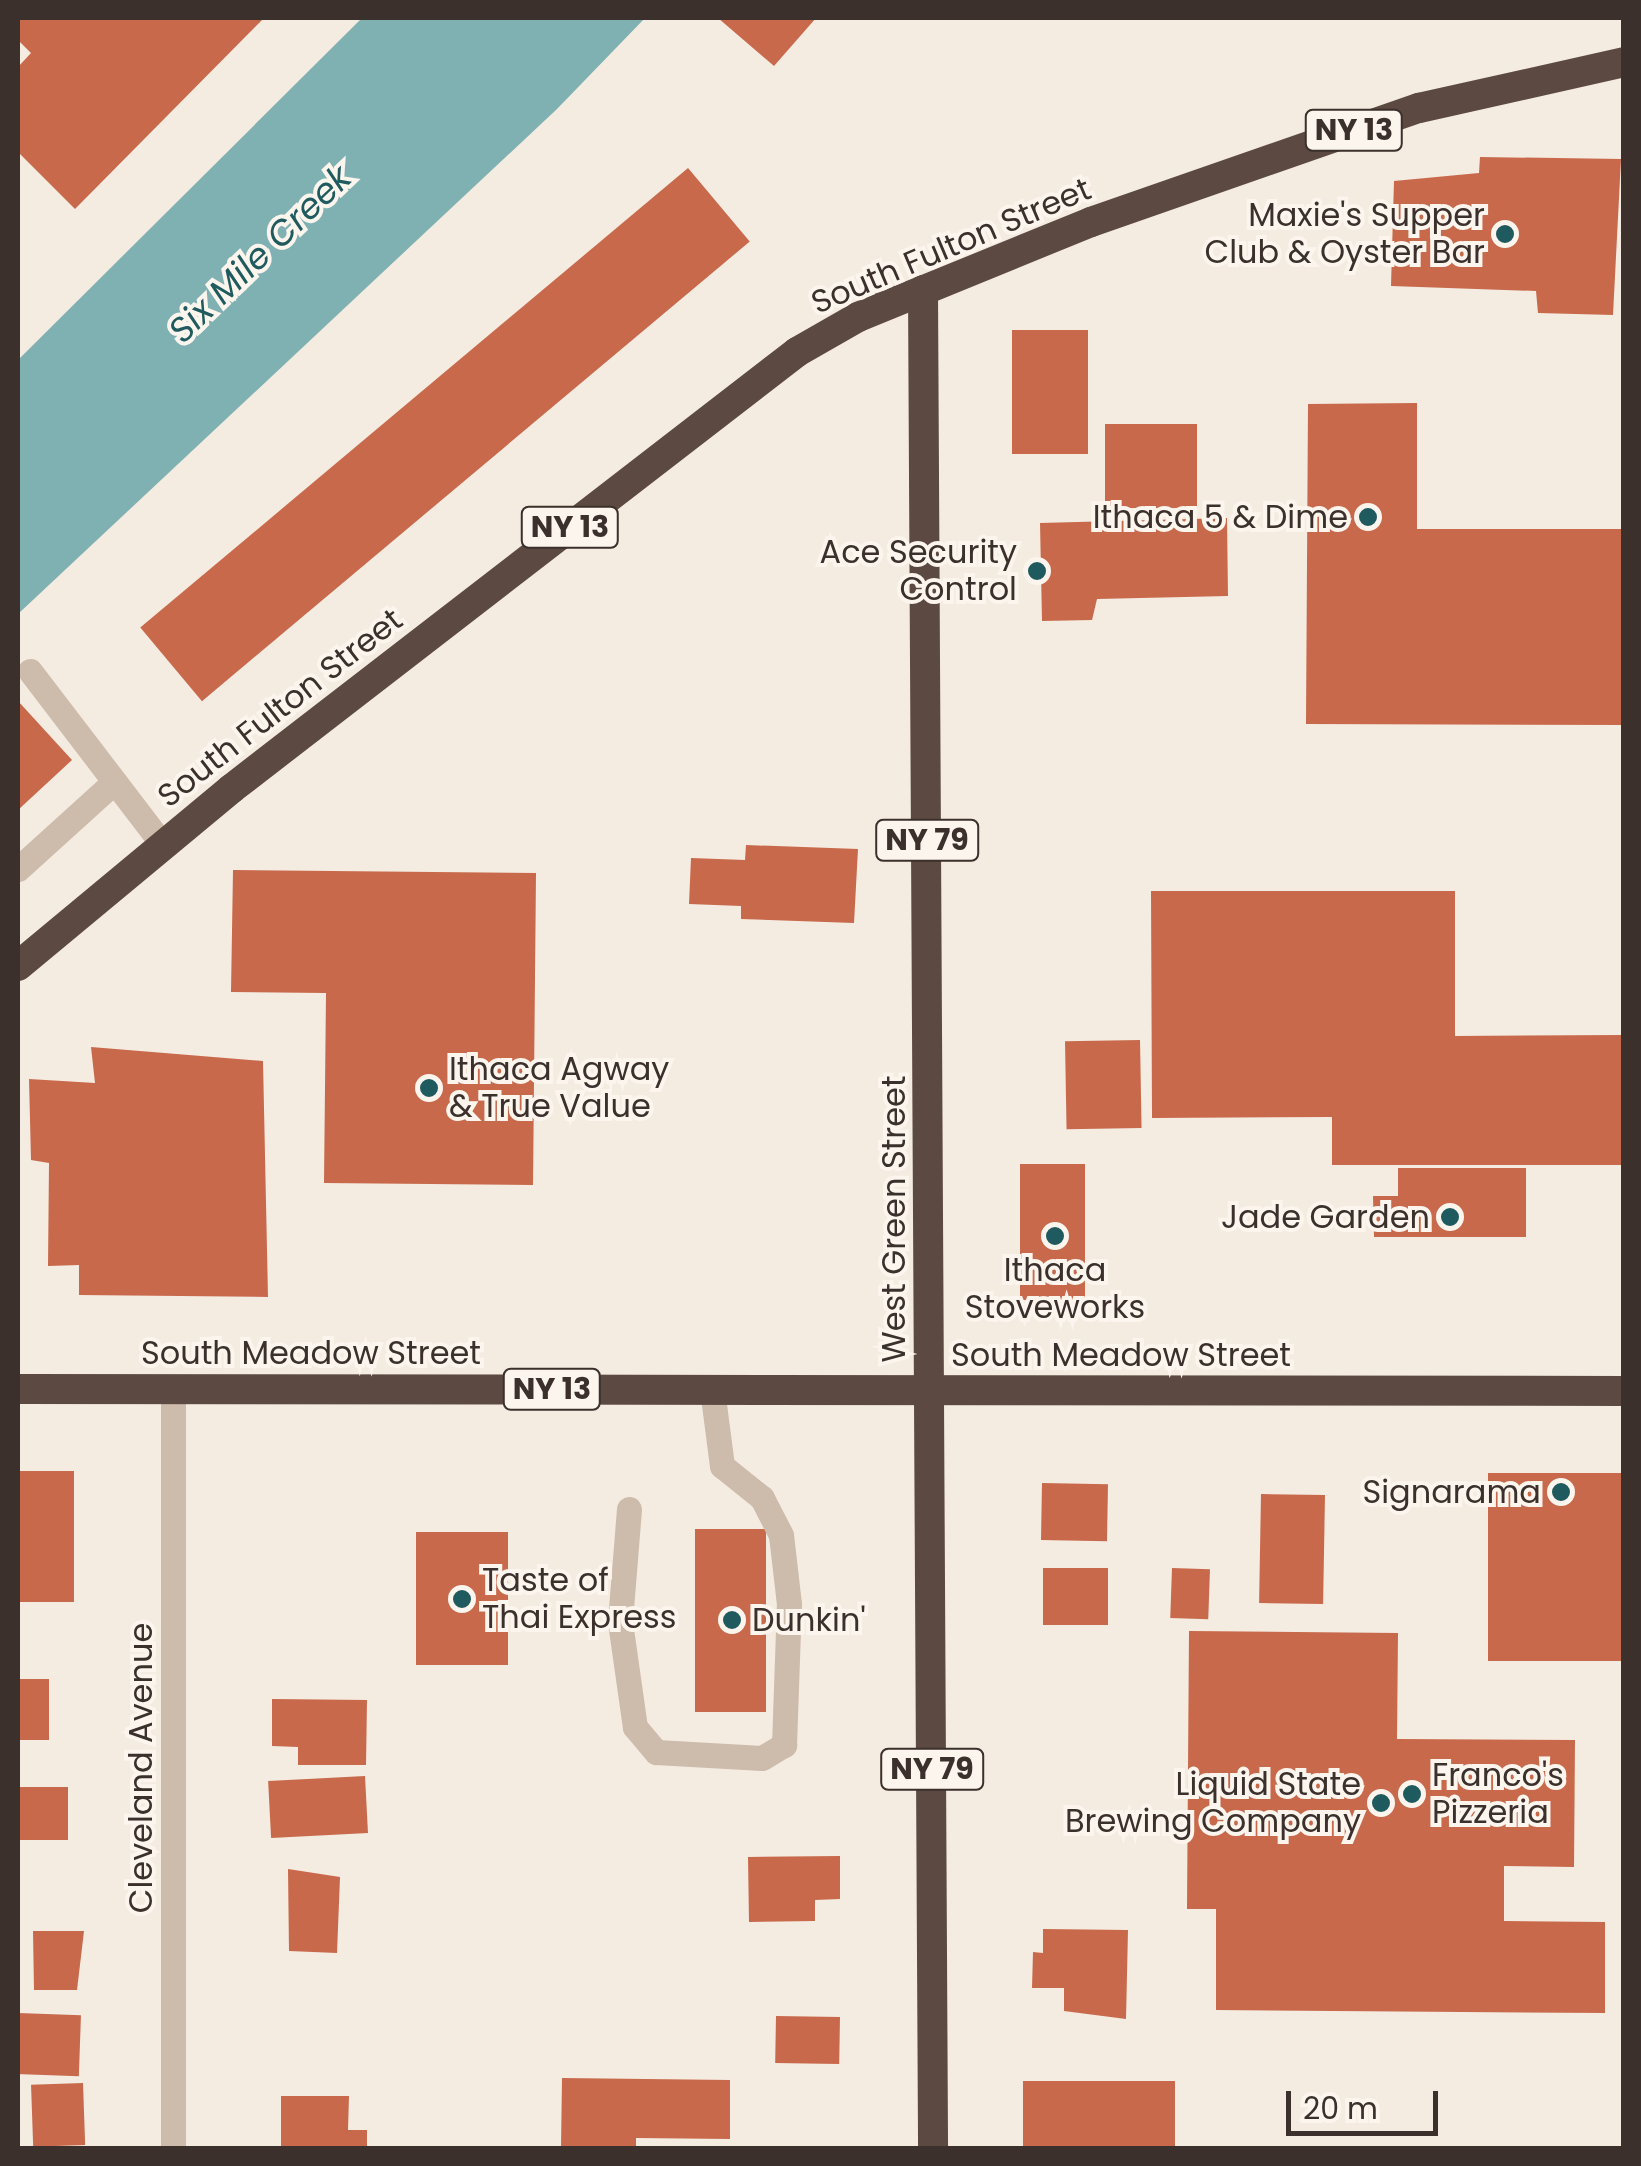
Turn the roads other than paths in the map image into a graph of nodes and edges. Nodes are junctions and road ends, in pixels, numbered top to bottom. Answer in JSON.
{"nodes":[{"id":1,"x":1624,"y":62,"type":"edge"},
{"id":2,"x":923,"y":290,"type":"junction"},
{"id":3,"x":30,"y":671,"type":"dead end"},
{"id":4,"x":114,"y":782,"type":"junction"},
{"id":5,"x":163,"y":845,"type":"junction"},
{"id":6,"x":18,"y":870,"type":"edge"},
{"id":7,"x":18,"y":966,"type":"edge"},
{"id":8,"x":174,"y":1388,"type":"junction"},
{"id":9,"x":18,"y":1390,"type":"edge"},
{"id":10,"x":712,"y":1390,"type":"junction"},
{"id":11,"x":931,"y":1390,"type":"junction"},
{"id":12,"x":1624,"y":1392,"type":"edge"},
{"id":13,"x":629,"y":1509,"type":"dead end"},
{"id":14,"x":174,"y":2148,"type":"edge"},
{"id":15,"x":933,"y":2148,"type":"edge"}],
"edges":[{"from":1,"to":2,"type":"highway","name":"South Fulton Street","number":"NY 13"},
{"from":2,"to":5,"type":"highway","name":"South Fulton Street","number":"NY 13"},
{"from":2,"to":11,"type":"highway","name":"West Green Street","number":"NY 79"},
{"from":3,"to":4,"type":"street"},
{"from":4,"to":5,"type":"street"},
{"from":4,"to":6,"type":"street"},
{"from":5,"to":7,"type":"highway","name":"South Fulton Street","number":"NY 13"},
{"from":8,"to":9,"type":"highway","name":"South Meadow Street","number":"NY 13"},
{"from":8,"to":10,"type":"highway","name":"South Meadow Street","number":"NY 13"},
{"from":8,"to":14,"type":"street","name":"Cleveland Avenue"},
{"from":10,"to":11,"type":"highway","name":"South Meadow Street","number":"NY 13"},
{"from":10,"to":13,"type":"street"},
{"from":11,"to":12,"type":"highway","name":"South Meadow Street","number":"NY 13"},
{"from":11,"to":15,"type":"highway","name":"West Green Street","number":"NY 79"}]}
